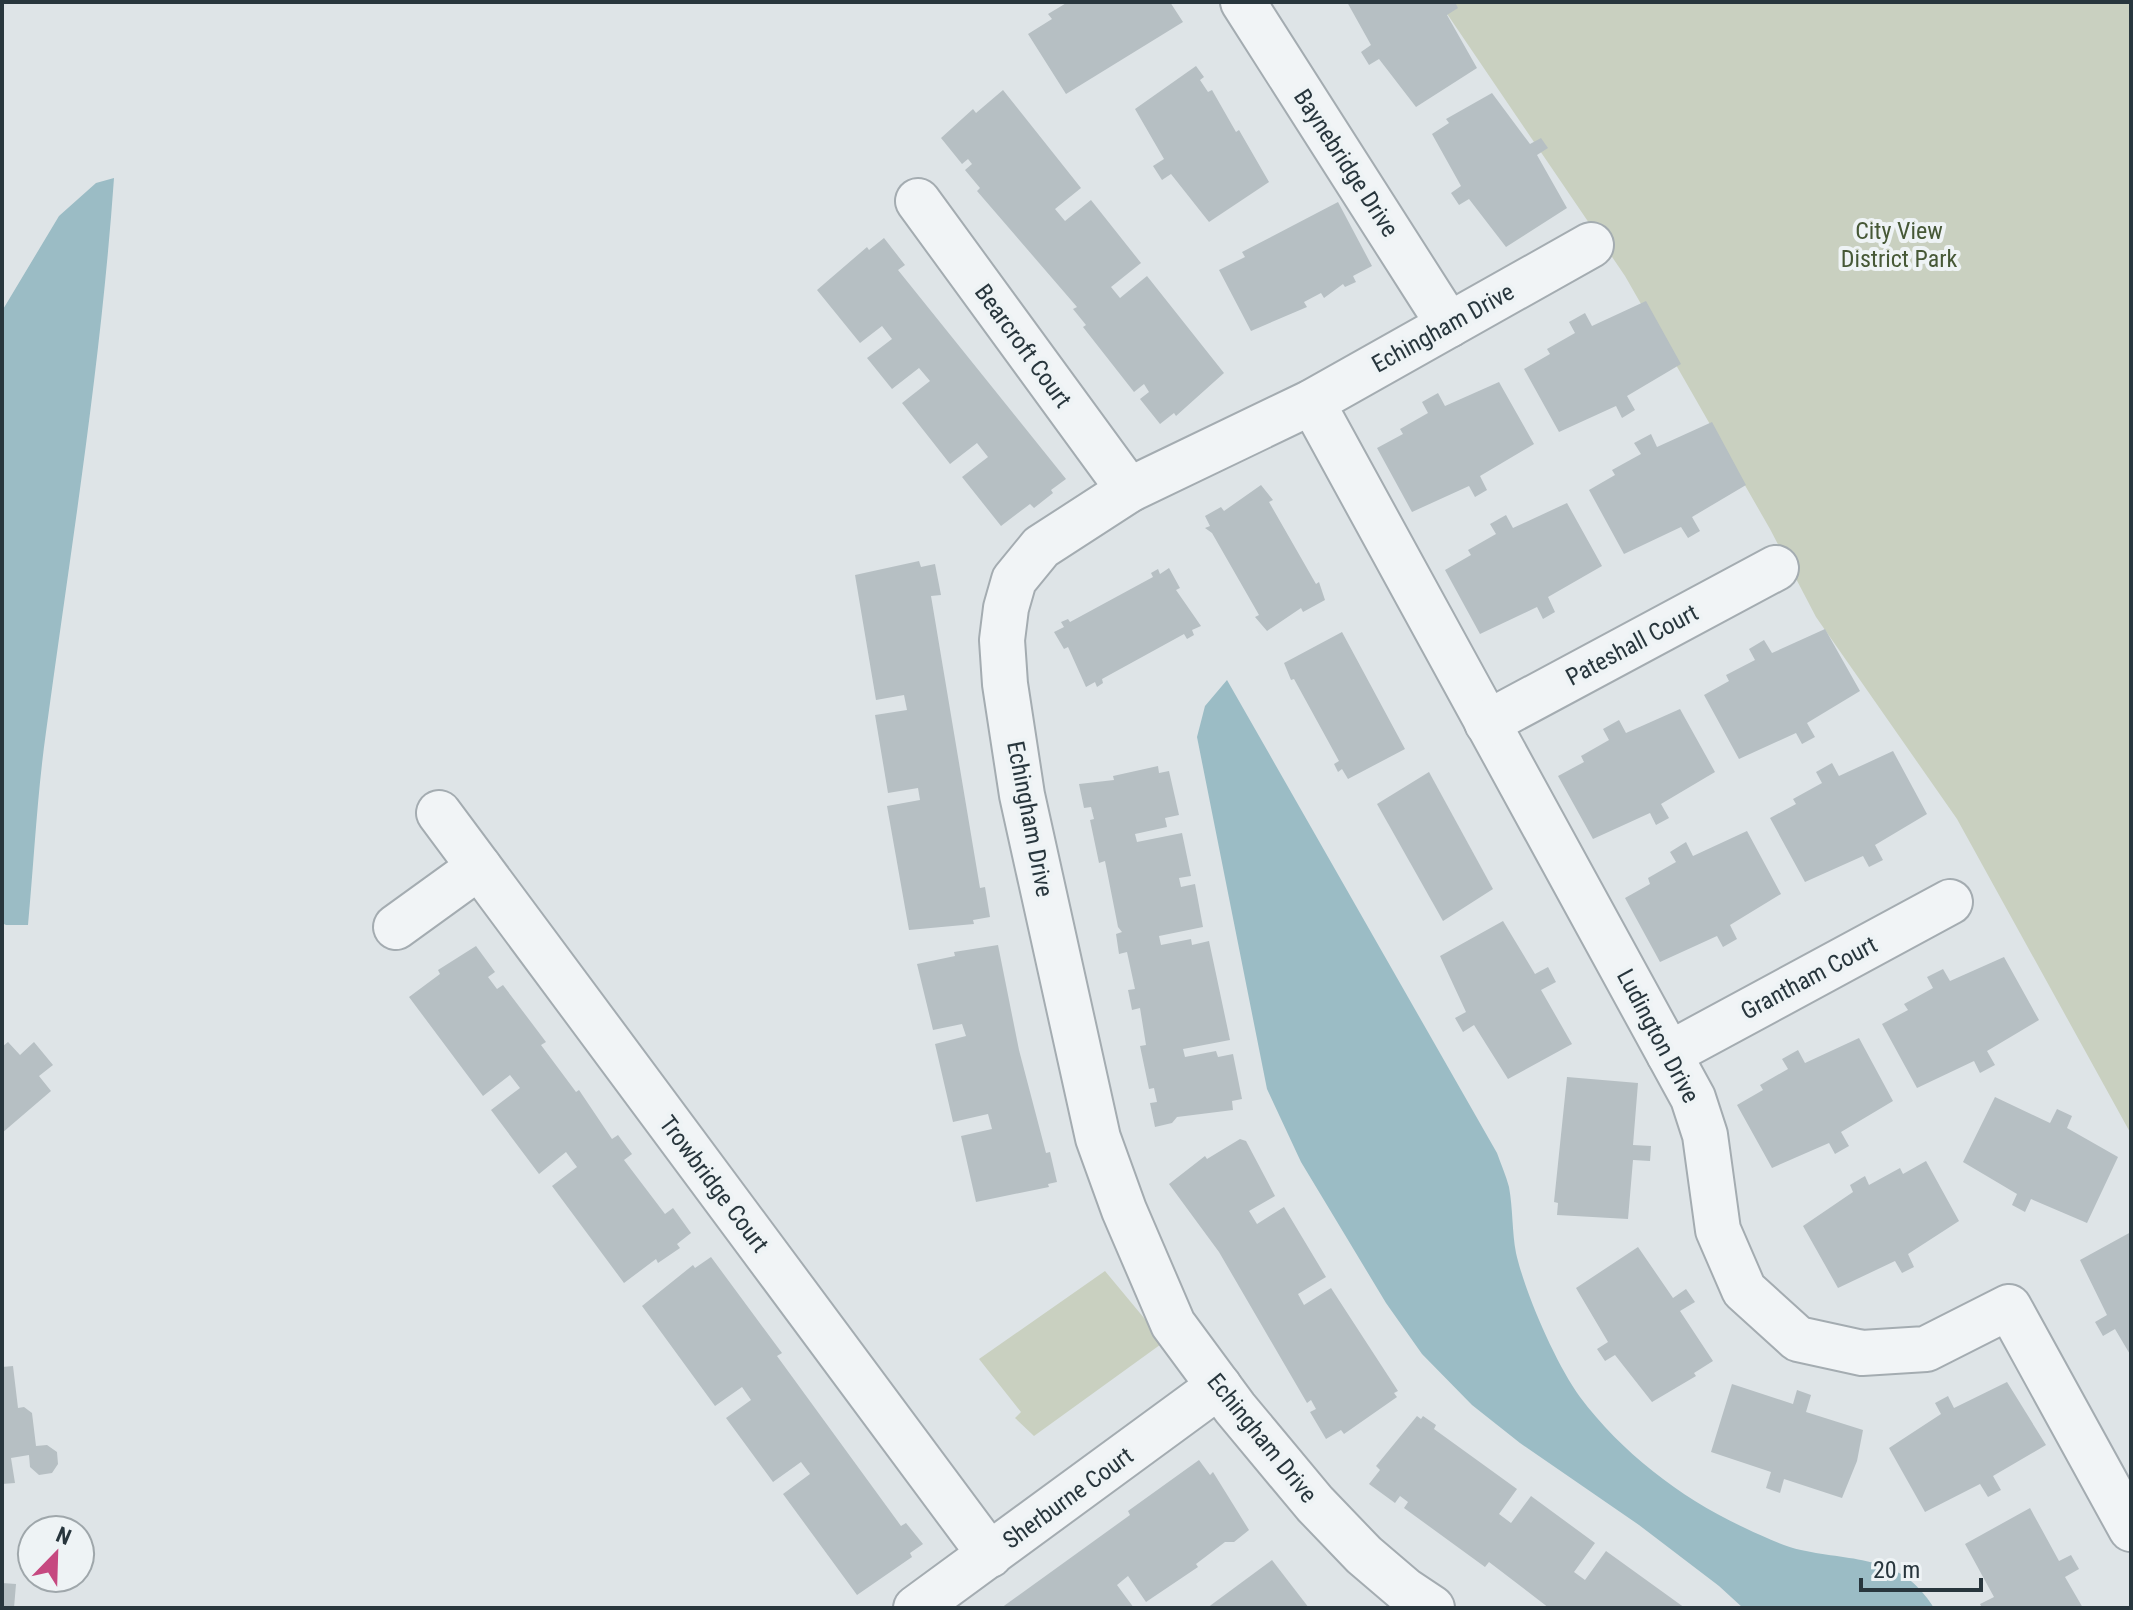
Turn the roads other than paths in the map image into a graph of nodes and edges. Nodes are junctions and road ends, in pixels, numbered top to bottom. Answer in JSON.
{"nodes":[{"id":1,"x":1243,"y":2,"type":"edge"},
{"id":2,"x":918,"y":201,"type":"dead end"},
{"id":3,"x":1591,"y":245,"type":"dead end"},
{"id":4,"x":1449,"y":325,"type":"junction"},
{"id":5,"x":1312,"y":402,"type":"junction"},
{"id":6,"x":1129,"y":490,"type":"junction"},
{"id":7,"x":1776,"y":568,"type":"dead end"},
{"id":8,"x":1487,"y":723,"type":"junction"},
{"id":9,"x":439,"y":813,"type":"dead end"},
{"id":10,"x":479,"y":867,"type":"junction"},
{"id":11,"x":1950,"y":902,"type":"dead end"},
{"id":12,"x":396,"y":927,"type":"dead end"},
{"id":13,"x":1669,"y":1054,"type":"junction"},
{"id":14,"x":1219,"y":1386,"type":"junction"},
{"id":15,"x":2131,"y":1529,"type":"edge"},
{"id":16,"x":990,"y":1555,"type":"junction"},
{"id":17,"x":1410,"y":1602,"type":"edge"},
{"id":18,"x":916,"y":1608,"type":"edge"}],
"edges":[{"from":1,"to":4,"type":"street","name":"Baynebridge Drive"},
{"from":2,"to":6,"type":"street","name":"Bearcroft Court"},
{"from":3,"to":4,"type":"street","name":"Echingham Drive"},
{"from":4,"to":5,"type":"street","name":"Echingham Drive"},
{"from":5,"to":6,"type":"street","name":"Echingham Drive"},
{"from":5,"to":8,"type":"street","name":"Ludington Drive"},
{"from":6,"to":14,"type":"street","name":"Echingham Drive"},
{"from":7,"to":8,"type":"street","name":"Pateshall Court"},
{"from":8,"to":13,"type":"street","name":"Ludington Drive"},
{"from":9,"to":10,"type":"street","name":"Trowbridge Court"},
{"from":10,"to":12,"type":"street"},
{"from":10,"to":16,"type":"street","name":"Trowbridge Court"},
{"from":11,"to":13,"type":"street","name":"Grantham Court"},
{"from":13,"to":15,"type":"street","name":"Ludington Drive"},
{"from":14,"to":16,"type":"street","name":"Sherburne Court"},
{"from":14,"to":17,"type":"street","name":"Echingham Drive"},
{"from":16,"to":18,"type":"street","name":"Sherburne Court"}]}
